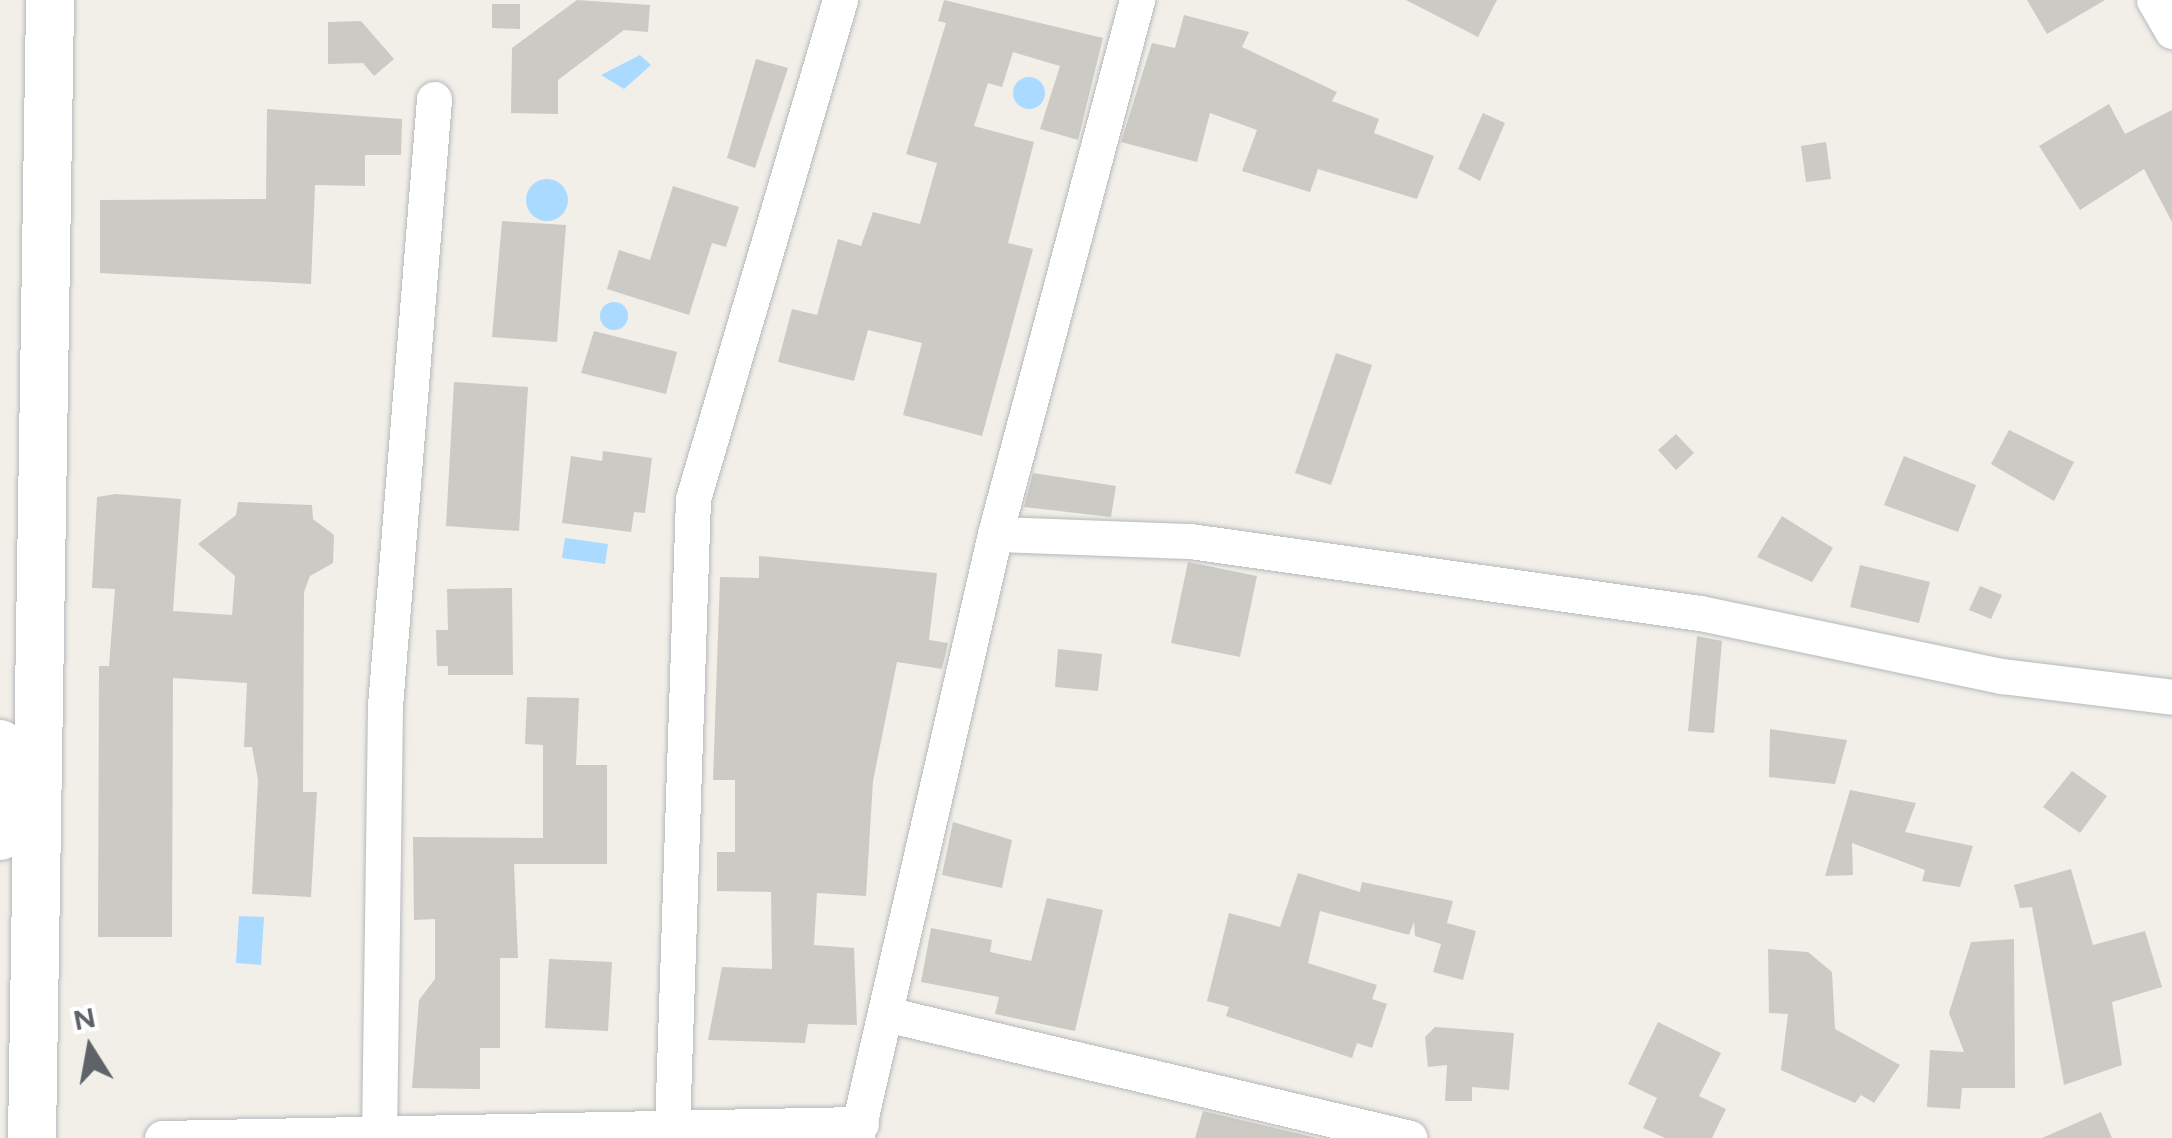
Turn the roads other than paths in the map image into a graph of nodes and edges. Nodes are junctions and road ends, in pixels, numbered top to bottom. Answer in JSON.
{"nodes":[{"id":1,"x":50,"y":0,"type":"edge"},
{"id":2,"x":840,"y":0,"type":"edge"},
{"id":3,"x":1137,"y":0,"type":"edge"},
{"id":4,"x":2154,"y":0,"type":"edge"},
{"id":5,"x":2172,"y":31,"type":"edge"},
{"id":6,"x":434,"y":99,"type":"dead end"},
{"id":7,"x":994,"y":534,"type":"junction"},
{"id":8,"x":2172,"y":697,"type":"edge"},
{"id":9,"x":0,"y":744,"type":"edge"},
{"id":10,"x":0,"y":836,"type":"edge"},
{"id":11,"x":886,"y":1014,"type":"junction"},
{"id":12,"x":672,"y":1128,"type":"junction"},
{"id":13,"x":858,"y":1131,"type":"edge"},
{"id":14,"x":379,"y":1135,"type":"edge"},
{"id":15,"x":32,"y":1138,"type":"edge"},
{"id":16,"x":162,"y":1138,"type":"edge"},
{"id":17,"x":1410,"y":1138,"type":"edge"}],
"edges":[{"from":1,"to":15,"type":"main road"},
{"from":2,"to":12,"type":"street"},
{"from":3,"to":7,"type":"street"},
{"from":4,"to":5,"type":"street"},
{"from":6,"to":14,"type":"street"},
{"from":7,"to":8,"type":"street"},
{"from":7,"to":11,"type":"street"},
{"from":9,"to":10,"type":"main road"},
{"from":11,"to":13,"type":"street"},
{"from":11,"to":17,"type":"street"},
{"from":12,"to":13,"type":"street"},
{"from":12,"to":14,"type":"street"},
{"from":14,"to":16,"type":"street"}]}
